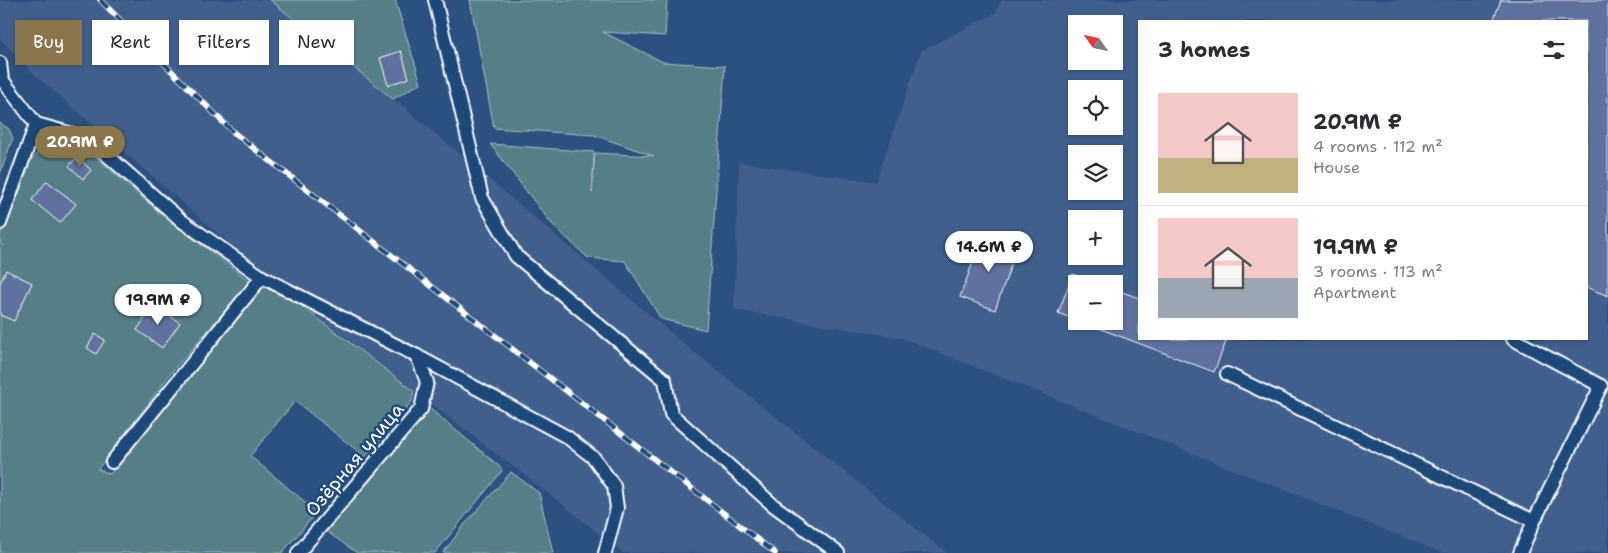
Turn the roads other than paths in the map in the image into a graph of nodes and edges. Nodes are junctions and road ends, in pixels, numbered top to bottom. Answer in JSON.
{"nodes":[{"id":1,"x":435,"y":0,"type":"edge"},
{"id":2,"x":0,"y":63,"type":"edge"},
{"id":3,"x":1,"y":78,"type":"edge"},
{"id":4,"x":36,"y":124,"type":"junction"},
{"id":5,"x":0,"y":223,"type":"edge"},
{"id":6,"x":262,"y":277,"type":"junction"},
{"id":7,"x":1515,"y":340,"type":"edge"},
{"id":8,"x":417,"y":356,"type":"junction"},
{"id":9,"x":1228,"y":374,"type":"dead end"},
{"id":10,"x":1604,"y":387,"type":"edge"},
{"id":11,"x":112,"y":462,"type":"dead end"},
{"id":12,"x":1534,"y":521,"type":"junction"},
{"id":13,"x":298,"y":553,"type":"edge"},
{"id":14,"x":605,"y":553,"type":"edge"},
{"id":15,"x":838,"y":553,"type":"edge"},
{"id":16,"x":1520,"y":553,"type":"edge"}],
"edges":[{"from":1,"to":15,"type":"lane"},
{"from":2,"to":3,"type":"lane"},
{"from":3,"to":4,"type":"lane"},
{"from":4,"to":5,"type":"lane"},
{"from":4,"to":6,"type":"lane"},
{"from":6,"to":8,"type":"lane"},
{"from":6,"to":11,"type":"lane"},
{"from":7,"to":10,"type":"lane"},
{"from":8,"to":13,"type":"lane","name":"Озёрная улица"},
{"from":8,"to":14,"type":"lane"},
{"from":9,"to":12,"type":"lane"},
{"from":10,"to":12,"type":"lane"},
{"from":12,"to":16,"type":"lane"}]}
